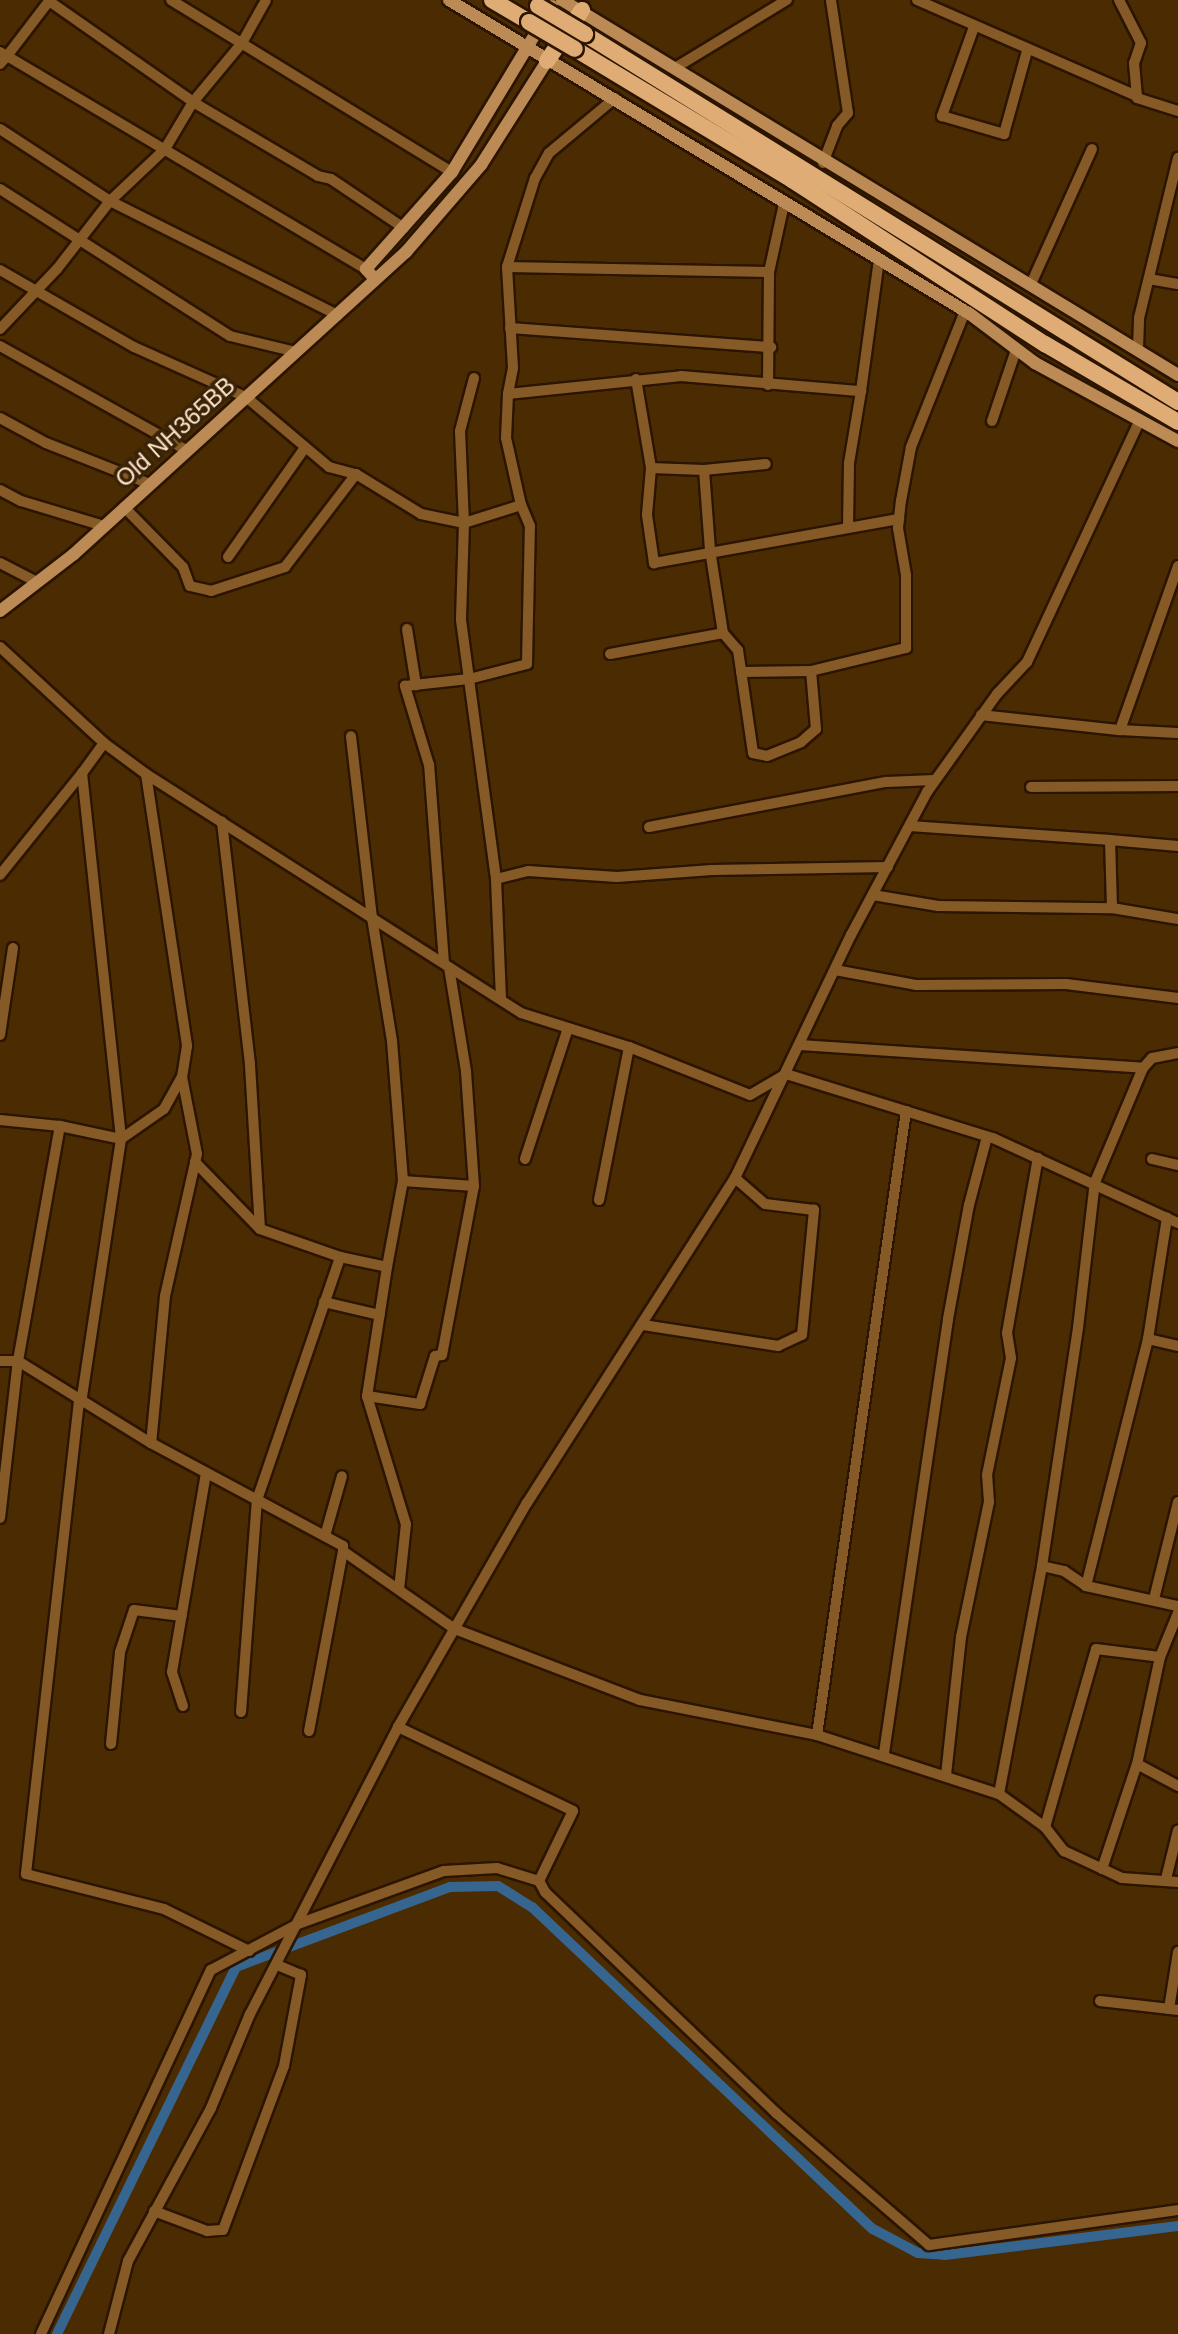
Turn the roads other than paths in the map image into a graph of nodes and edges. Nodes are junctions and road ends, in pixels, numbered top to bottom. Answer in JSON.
{"nodes":[{"id":1,"x":48,"y":0,"type":"edge"},
{"id":2,"x":171,"y":0,"type":"edge"},
{"id":3,"x":266,"y":0,"type":"edge"},
{"id":4,"x":449,"y":0,"type":"edge"},
{"id":5,"x":492,"y":0,"type":"edge"},
{"id":6,"x":559,"y":0,"type":"edge"},
{"id":7,"x":787,"y":0,"type":"edge"},
{"id":8,"x":831,"y":0,"type":"edge"},
{"id":9,"x":917,"y":0,"type":"edge"},
{"id":10,"x":1119,"y":0,"type":"edge"},
{"id":11,"x":532,"y":3,"type":"edge"},
{"id":12,"x":584,"y":5,"type":"edge"},
{"id":13,"x":975,"y":27,"type":"junction"},
{"id":14,"x":242,"y":43,"type":"junction"},
{"id":15,"x":524,"y":48,"type":"junction"},
{"id":16,"x":1027,"y":51,"type":"junction"},
{"id":17,"x":2,"y":57,"type":"edge"},
{"id":18,"x":547,"y":61,"type":"junction"},
{"id":19,"x":675,"y":68,"type":"junction"},
{"id":20,"x":1137,"y":96,"type":"junction"},
{"id":21,"x":615,"y":99,"type":"junction"},
{"id":22,"x":193,"y":102,"type":"junction"},
{"id":23,"x":1178,"y":111,"type":"edge"},
{"id":24,"x":0,"y":129,"type":"edge"},
{"id":25,"x":165,"y":149,"type":"junction"},
{"id":26,"x":1092,"y":149,"type":"dead end"},
{"id":27,"x":1178,"y":158,"type":"edge"},
{"id":28,"x":823,"y":163,"type":"junction"},
{"id":29,"x":452,"y":172,"type":"junction"},
{"id":30,"x":0,"y":189,"type":"edge"},
{"id":31,"x":110,"y":201,"type":"junction"},
{"id":32,"x":784,"y":204,"type":"junction"},
{"id":33,"x":1173,"y":209,"type":"edge"},
{"id":34,"x":404,"y":228,"type":"junction"},
{"id":35,"x":79,"y":243,"type":"junction"},
{"id":36,"x":879,"y":260,"type":"junction"},
{"id":37,"x":507,"y":267,"type":"junction"},
{"id":38,"x":0,"y":270,"type":"edge"},
{"id":39,"x":769,"y":272,"type":"junction"},
{"id":40,"x":370,"y":274,"type":"junction"},
{"id":41,"x":1149,"y":279,"type":"junction"},
{"id":42,"x":1178,"y":284,"type":"edge"},
{"id":43,"x":1031,"y":285,"type":"junction"},
{"id":44,"x":36,"y":292,"type":"junction"},
{"id":45,"x":965,"y":311,"type":"junction"},
{"id":46,"x":338,"y":315,"type":"junction"},
{"id":47,"x":510,"y":328,"type":"junction"},
{"id":48,"x":0,"y":329,"type":"edge"},
{"id":49,"x":0,"y":346,"type":"edge"},
{"id":50,"x":771,"y":347,"type":"junction"},
{"id":51,"x":1138,"y":349,"type":"junction"},
{"id":52,"x":1016,"y":351,"type":"junction"},
{"id":53,"x":296,"y":352,"type":"junction"},
{"id":54,"x":1178,"y":375,"type":"edge"},
{"id":55,"x":474,"y":378,"type":"dead end"},
{"id":56,"x":636,"y":379,"type":"junction"},
{"id":57,"x":768,"y":385,"type":"junction"},
{"id":58,"x":861,"y":391,"type":"junction"},
{"id":59,"x":508,"y":394,"type":"junction"},
{"id":60,"x":246,"y":397,"type":"junction"},
{"id":61,"x":1178,"y":402,"type":"edge"},
{"id":62,"x":0,"y":418,"type":"edge"},
{"id":63,"x":992,"y":421,"type":"dead end"},
{"id":64,"x":1139,"y":422,"type":"junction"},
{"id":65,"x":1178,"y":422,"type":"edge"},
{"id":66,"x":1178,"y":441,"type":"edge"},
{"id":67,"x":304,"y":449,"type":"junction"},
{"id":68,"x":186,"y":450,"type":"junction"},
{"id":69,"x":766,"y":464,"type":"dead end"},
{"id":70,"x":651,"y":468,"type":"junction"},
{"id":71,"x":704,"y":470,"type":"junction"},
{"id":72,"x":356,"y":474,"type":"junction"},
{"id":73,"x":150,"y":484,"type":"junction"},
{"id":74,"x":0,"y":490,"type":"edge"},
{"id":75,"x":520,"y":505,"type":"junction"},
{"id":76,"x":124,"y":507,"type":"junction"},
{"id":77,"x":899,"y":519,"type":"junction"},
{"id":78,"x":464,"y":523,"type":"junction"},
{"id":79,"x":104,"y":526,"type":"junction"},
{"id":80,"x":848,"y":527,"type":"junction"},
{"id":81,"x":710,"y":550,"type":"junction"},
{"id":82,"x":228,"y":557,"type":"dead end"},
{"id":83,"x":0,"y":563,"type":"edge"},
{"id":84,"x":1178,"y":566,"type":"edge"},
{"id":85,"x":37,"y":582,"type":"junction"},
{"id":86,"x":0,"y":611,"type":"edge"},
{"id":87,"x":407,"y":629,"type":"dead end"},
{"id":88,"x":723,"y":633,"type":"junction"},
{"id":89,"x":0,"y":647,"type":"edge"},
{"id":90,"x":610,"y":654,"type":"dead end"},
{"id":91,"x":811,"y":671,"type":"junction"},
{"id":92,"x":741,"y":672,"type":"junction"},
{"id":93,"x":469,"y":679,"type":"junction"},
{"id":94,"x":416,"y":685,"type":"junction"},
{"id":95,"x":981,"y":715,"type":"junction"},
{"id":96,"x":1120,"y":730,"type":"junction"},
{"id":97,"x":1178,"y":733,"type":"edge"},
{"id":98,"x":351,"y":736,"type":"dead end"},
{"id":99,"x":104,"y":743,"type":"junction"},
{"id":100,"x":82,"y":774,"type":"junction"},
{"id":101,"x":146,"y":774,"type":"junction"},
{"id":102,"x":934,"y":780,"type":"junction"},
{"id":103,"x":1178,"y":786,"type":"edge"},
{"id":104,"x":1031,"y":787,"type":"dead end"},
{"id":105,"x":222,"y":822,"type":"junction"},
{"id":106,"x":911,"y":826,"type":"junction"},
{"id":107,"x":649,"y":827,"type":"dead end"},
{"id":108,"x":1110,"y":840,"type":"junction"},
{"id":109,"x":1178,"y":846,"type":"edge"},
{"id":110,"x":888,"y":867,"type":"junction"},
{"id":111,"x":0,"y":875,"type":"edge"},
{"id":112,"x":496,"y":879,"type":"junction"},
{"id":113,"x":873,"y":894,"type":"junction"},
{"id":114,"x":1112,"y":908,"type":"junction"},
{"id":115,"x":372,"y":918,"type":"junction"},
{"id":116,"x":1178,"y":919,"type":"edge"},
{"id":117,"x":13,"y":948,"type":"dead end"},
{"id":118,"x":446,"y":965,"type":"junction"},
{"id":119,"x":835,"y":970,"type":"junction"},
{"id":120,"x":1178,"y":998,"type":"edge"},
{"id":121,"x":501,"y":999,"type":"junction"},
{"id":122,"x":568,"y":1028,"type":"junction"},
{"id":123,"x":0,"y":1035,"type":"edge"},
{"id":124,"x":800,"y":1045,"type":"junction"},
{"id":125,"x":629,"y":1047,"type":"junction"},
{"id":126,"x":1178,"y":1053,"type":"edge"},
{"id":127,"x":1143,"y":1068,"type":"junction"},
{"id":128,"x":786,"y":1074,"type":"junction"},
{"id":129,"x":182,"y":1077,"type":"junction"},
{"id":130,"x":164,"y":1108,"type":"junction"},
{"id":131,"x":906,"y":1111,"type":"junction"},
{"id":132,"x":189,"y":1114,"type":"junction"},
{"id":133,"x":0,"y":1120,"type":"edge"},
{"id":134,"x":60,"y":1126,"type":"junction"},
{"id":135,"x":987,"y":1137,"type":"junction"},
{"id":136,"x":121,"y":1139,"type":"junction"},
{"id":137,"x":1038,"y":1158,"type":"junction"},
{"id":138,"x":525,"y":1159,"type":"dead end"},
{"id":139,"x":1152,"y":1159,"type":"dead end"},
{"id":140,"x":195,"y":1163,"type":"junction"},
{"id":141,"x":1178,"y":1164,"type":"edge"},
{"id":142,"x":735,"y":1178,"type":"junction"},
{"id":143,"x":403,"y":1181,"type":"junction"},
{"id":144,"x":1095,"y":1182,"type":"junction"},
{"id":145,"x":474,"y":1186,"type":"junction"},
{"id":146,"x":599,"y":1200,"type":"dead end"},
{"id":147,"x":1173,"y":1220,"type":"edge"},
{"id":148,"x":260,"y":1229,"type":"junction"},
{"id":149,"x":340,"y":1257,"type":"junction"},
{"id":150,"x":387,"y":1267,"type":"junction"},
{"id":151,"x":324,"y":1303,"type":"junction"},
{"id":152,"x":380,"y":1315,"type":"junction"},
{"id":153,"x":643,"y":1325,"type":"junction"},
{"id":154,"x":1148,"y":1339,"type":"junction"},
{"id":155,"x":1178,"y":1346,"type":"edge"},
{"id":156,"x":0,"y":1361,"type":"edge"},
{"id":157,"x":18,"y":1361,"type":"junction"},
{"id":158,"x":367,"y":1396,"type":"junction"},
{"id":159,"x":80,"y":1402,"type":"junction"},
{"id":160,"x":151,"y":1443,"type":"junction"},
{"id":161,"x":206,"y":1473,"type":"junction"},
{"id":162,"x":342,"y":1476,"type":"dead end"},
{"id":163,"x":257,"y":1500,"type":"junction"},
{"id":164,"x":1178,"y":1502,"type":"edge"},
{"id":165,"x":0,"y":1518,"type":"edge"},
{"id":166,"x":325,"y":1536,"type":"junction"},
{"id":167,"x":343,"y":1551,"type":"junction"},
{"id":168,"x":1042,"y":1566,"type":"junction"},
{"id":169,"x":1086,"y":1586,"type":"junction"},
{"id":170,"x":399,"y":1589,"type":"junction"},
{"id":171,"x":1154,"y":1599,"type":"junction"},
{"id":172,"x":1178,"y":1606,"type":"edge"},
{"id":173,"x":1178,"y":1613,"type":"edge"},
{"id":174,"x":182,"y":1616,"type":"junction"},
{"id":175,"x":455,"y":1629,"type":"junction"},
{"id":176,"x":1160,"y":1657,"type":"junction"},
{"id":177,"x":183,"y":1706,"type":"dead end"},
{"id":178,"x":241,"y":1712,"type":"dead end"},
{"id":179,"x":398,"y":1727,"type":"junction"},
{"id":180,"x":309,"y":1731,"type":"dead end"},
{"id":181,"x":817,"y":1735,"type":"junction"},
{"id":182,"x":111,"y":1744,"type":"dead end"},
{"id":183,"x":884,"y":1753,"type":"junction"},
{"id":184,"x":1137,"y":1764,"type":"junction"},
{"id":185,"x":946,"y":1775,"type":"junction"},
{"id":186,"x":1178,"y":1786,"type":"edge"},
{"id":187,"x":999,"y":1794,"type":"junction"},
{"id":188,"x":1045,"y":1828,"type":"junction"},
{"id":189,"x":1178,"y":1830,"type":"edge"},
{"id":190,"x":1102,"y":1869,"type":"junction"},
{"id":191,"x":1166,"y":1879,"type":"junction"},
{"id":192,"x":539,"y":1881,"type":"junction"},
{"id":193,"x":1178,"y":1882,"type":"edge"},
{"id":194,"x":298,"y":1924,"type":"junction"},
{"id":195,"x":248,"y":1951,"type":"junction"},
{"id":196,"x":1178,"y":1952,"type":"edge"},
{"id":197,"x":277,"y":1965,"type":"junction"},
{"id":198,"x":1100,"y":2001,"type":"dead end"},
{"id":199,"x":1174,"y":2009,"type":"edge"},
{"id":200,"x":1178,"y":2210,"type":"edge"},
{"id":201,"x":154,"y":2211,"type":"junction"},
{"id":202,"x":106,"y":2331,"type":"edge"},
{"id":203,"x":41,"y":2334,"type":"edge"}],
"edges":[{"from":1,"to":17,"type":"street"},
{"from":1,"to":22,"type":"street"},
{"from":2,"to":14,"type":"street"},
{"from":3,"to":14,"type":"street"},
{"from":4,"to":15,"type":"main road"},
{"from":5,"to":65,"type":"highway","bridge":true},
{"from":6,"to":12,"type":"main road"},
{"from":6,"to":15,"type":"main road","name":"Old NH365BB"},
{"from":7,"to":19,"type":"street"},
{"from":8,"to":28,"type":"street"},
{"from":9,"to":13,"type":"street"},
{"from":10,"to":20,"type":"street"},
{"from":11,"to":61,"type":"highway","bridge":true},
{"from":12,"to":18,"type":"highway"},
{"from":12,"to":19,"type":"main road"},
{"from":13,"to":16,"type":"street"},
{"from":13,"to":16,"type":"street"},
{"from":14,"to":22,"type":"street"},
{"from":14,"to":29,"type":"street"},
{"from":15,"to":18,"type":"main road"},
{"from":15,"to":29,"type":"main road","name":"Old NH365BB"},
{"from":16,"to":20,"type":"street"},
{"from":17,"to":25,"type":"street"},
{"from":18,"to":21,"type":"main road"},
{"from":18,"to":40,"type":"main road","name":"Old NH365BB"},
{"from":19,"to":28,"type":"main road"},
{"from":20,"to":23,"type":"street"},
{"from":21,"to":32,"type":"main road"},
{"from":21,"to":37,"type":"street"},
{"from":22,"to":25,"type":"street"},
{"from":22,"to":34,"type":"street"},
{"from":24,"to":31,"type":"street"},
{"from":25,"to":31,"type":"street"},
{"from":25,"to":40,"type":"street"},
{"from":26,"to":43,"type":"street"},
{"from":27,"to":33,"type":"street"},
{"from":28,"to":43,"type":"main road"},
{"from":29,"to":34,"type":"main road","name":"Old NH365BB"},
{"from":30,"to":35,"type":"street"},
{"from":31,"to":35,"type":"street"},
{"from":31,"to":46,"type":"street"},
{"from":32,"to":36,"type":"main road"},
{"from":32,"to":39,"type":"street"},
{"from":33,"to":41,"type":"street"},
{"from":34,"to":40,"type":"main road","name":"Old NH365BB"},
{"from":35,"to":44,"type":"street"},
{"from":35,"to":53,"type":"street"},
{"from":36,"to":45,"type":"main road"},
{"from":36,"to":58,"type":"street"},
{"from":37,"to":39,"type":"street"},
{"from":37,"to":47,"type":"street"},
{"from":38,"to":44,"type":"street"},
{"from":39,"to":50,"type":"street"},
{"from":40,"to":46,"type":"main road","name":"Old NH365BB"},
{"from":41,"to":42,"type":"street"},
{"from":41,"to":51,"type":"street"},
{"from":43,"to":51,"type":"main road"},
{"from":44,"to":48,"type":"street"},
{"from":44,"to":60,"type":"street"},
{"from":45,"to":52,"type":"main road"},
{"from":45,"to":77,"type":"street"},
{"from":46,"to":53,"type":"main road","name":"Old NH365BB"},
{"from":47,"to":50,"type":"street"},
{"from":47,"to":59,"type":"street"},
{"from":49,"to":68,"type":"street"},
{"from":50,"to":57,"type":"street"},
{"from":51,"to":54,"type":"main road"},
{"from":52,"to":63,"type":"street"},
{"from":52,"to":64,"type":"main road"},
{"from":53,"to":60,"type":"main road","name":"Old NH365BB"},
{"from":55,"to":78,"type":"street"},
{"from":56,"to":57,"type":"street"},
{"from":56,"to":59,"type":"street"},
{"from":56,"to":70,"type":"street"},
{"from":57,"to":58,"type":"street"},
{"from":58,"to":80,"type":"street"},
{"from":59,"to":75,"type":"street"},
{"from":60,"to":67,"type":"street"},
{"from":60,"to":68,"type":"main road","name":"Old NH365BB"},
{"from":62,"to":73,"type":"street"},
{"from":64,"to":66,"type":"main road"},
{"from":64,"to":95,"type":"street"},
{"from":67,"to":72,"type":"street"},
{"from":67,"to":82,"type":"street"},
{"from":68,"to":73,"type":"main road","name":"Old NH365BB"},
{"from":69,"to":71,"type":"street"},
{"from":70,"to":71,"type":"street"},
{"from":70,"to":81,"type":"street"},
{"from":71,"to":81,"type":"street"},
{"from":72,"to":76,"type":"street"},
{"from":72,"to":78,"type":"street"},
{"from":73,"to":76,"type":"main road","name":"Old NH365BB"},
{"from":74,"to":79,"type":"street"},
{"from":75,"to":78,"type":"street"},
{"from":75,"to":93,"type":"street"},
{"from":76,"to":79,"type":"main road","name":"Old NH365BB"},
{"from":77,"to":80,"type":"street"},
{"from":77,"to":91,"type":"street"},
{"from":78,"to":93,"type":"street"},
{"from":79,"to":85,"type":"main road","name":"Old NH365BB"},
{"from":80,"to":81,"type":"street"},
{"from":81,"to":88,"type":"street"},
{"from":83,"to":85,"type":"street"},
{"from":84,"to":96,"type":"street"},
{"from":85,"to":86,"type":"main road","name":"Old NH365BB"},
{"from":87,"to":94,"type":"street"},
{"from":88,"to":90,"type":"street"},
{"from":88,"to":92,"type":"street"},
{"from":89,"to":99,"type":"street"},
{"from":91,"to":92,"type":"street"},
{"from":91,"to":92,"type":"street"},
{"from":93,"to":94,"type":"street"},
{"from":93,"to":112,"type":"street"},
{"from":94,"to":118,"type":"street"},
{"from":95,"to":96,"type":"street"},
{"from":95,"to":102,"type":"street"},
{"from":96,"to":97,"type":"street"},
{"from":98,"to":115,"type":"street"},
{"from":99,"to":100,"type":"street"},
{"from":99,"to":101,"type":"street"},
{"from":100,"to":111,"type":"street"},
{"from":100,"to":136,"type":"street"},
{"from":101,"to":105,"type":"street"},
{"from":101,"to":129,"type":"street"},
{"from":102,"to":106,"type":"street"},
{"from":102,"to":107,"type":"street"},
{"from":103,"to":104,"type":"street"},
{"from":105,"to":115,"type":"street"},
{"from":105,"to":148,"type":"street"},
{"from":106,"to":108,"type":"street"},
{"from":106,"to":110,"type":"street"},
{"from":108,"to":109,"type":"street"},
{"from":108,"to":114,"type":"street"},
{"from":110,"to":112,"type":"street"},
{"from":110,"to":113,"type":"street"},
{"from":112,"to":121,"type":"street"},
{"from":113,"to":114,"type":"street"},
{"from":113,"to":119,"type":"street"},
{"from":114,"to":116,"type":"street"},
{"from":115,"to":118,"type":"street"},
{"from":115,"to":143,"type":"street"},
{"from":117,"to":123,"type":"street"},
{"from":118,"to":121,"type":"street"},
{"from":118,"to":145,"type":"street"},
{"from":119,"to":120,"type":"street"},
{"from":119,"to":124,"type":"street"},
{"from":121,"to":122,"type":"street"},
{"from":122,"to":125,"type":"street"},
{"from":122,"to":138,"type":"street"},
{"from":124,"to":127,"type":"street"},
{"from":124,"to":128,"type":"street"},
{"from":125,"to":128,"type":"street"},
{"from":125,"to":146,"type":"street"},
{"from":126,"to":127,"type":"street"},
{"from":127,"to":144,"type":"street"},
{"from":128,"to":131,"type":"street"},
{"from":128,"to":142,"type":"street"},
{"from":129,"to":130,"type":"street"},
{"from":129,"to":132,"type":"street"},
{"from":130,"to":132,"type":"street"},
{"from":130,"to":136,"type":"street"},
{"from":131,"to":135,"type":"street"},
{"from":131,"to":181,"type":"street"},
{"from":132,"to":140,"type":"street"},
{"from":133,"to":134,"type":"street"},
{"from":134,"to":136,"type":"street"},
{"from":134,"to":157,"type":"street"},
{"from":135,"to":137,"type":"street"},
{"from":135,"to":183,"type":"street"},
{"from":136,"to":159,"type":"street"},
{"from":137,"to":144,"type":"street"},
{"from":137,"to":185,"type":"street"},
{"from":139,"to":141,"type":"street"},
{"from":140,"to":148,"type":"street"},
{"from":140,"to":160,"type":"street"},
{"from":142,"to":153,"type":"street"},
{"from":142,"to":153,"type":"street"},
{"from":143,"to":145,"type":"street"},
{"from":143,"to":150,"type":"street"},
{"from":144,"to":147,"type":"street"},
{"from":144,"to":168,"type":"street"},
{"from":145,"to":158,"type":"street"},
{"from":147,"to":154,"type":"street"},
{"from":148,"to":149,"type":"street"},
{"from":149,"to":150,"type":"street"},
{"from":149,"to":151,"type":"street"},
{"from":150,"to":152,"type":"street"},
{"from":151,"to":152,"type":"street"},
{"from":151,"to":163,"type":"street"},
{"from":152,"to":158,"type":"street"},
{"from":153,"to":175,"type":"street"},
{"from":154,"to":155,"type":"street"},
{"from":154,"to":169,"type":"street"},
{"from":156,"to":157,"type":"street"},
{"from":157,"to":159,"type":"street"},
{"from":157,"to":165,"type":"street"},
{"from":158,"to":170,"type":"street"},
{"from":159,"to":160,"type":"street"},
{"from":159,"to":195,"type":"street"},
{"from":160,"to":161,"type":"street"},
{"from":161,"to":163,"type":"street"},
{"from":161,"to":174,"type":"street"},
{"from":162,"to":166,"type":"street"},
{"from":163,"to":166,"type":"street"},
{"from":163,"to":178,"type":"street"},
{"from":164,"to":171,"type":"street"},
{"from":166,"to":167,"type":"street"},
{"from":167,"to":170,"type":"street"},
{"from":167,"to":180,"type":"street"},
{"from":168,"to":169,"type":"street"},
{"from":168,"to":187,"type":"street"},
{"from":169,"to":171,"type":"street"},
{"from":170,"to":175,"type":"street"},
{"from":171,"to":172,"type":"street"},
{"from":173,"to":176,"type":"street"},
{"from":174,"to":177,"type":"street"},
{"from":174,"to":182,"type":"street"},
{"from":175,"to":179,"type":"street"},
{"from":175,"to":181,"type":"street"},
{"from":176,"to":184,"type":"street"},
{"from":176,"to":188,"type":"street"},
{"from":179,"to":192,"type":"street"},
{"from":179,"to":194,"type":"street"},
{"from":181,"to":183,"type":"street"},
{"from":183,"to":185,"type":"street"},
{"from":184,"to":186,"type":"street"},
{"from":184,"to":190,"type":"street"},
{"from":185,"to":187,"type":"street"},
{"from":187,"to":188,"type":"street"},
{"from":188,"to":190,"type":"street"},
{"from":189,"to":191,"type":"street"},
{"from":190,"to":191,"type":"street"},
{"from":191,"to":193,"type":"street"},
{"from":192,"to":194,"type":"street"},
{"from":192,"to":200,"type":"street"},
{"from":194,"to":195,"type":"street"},
{"from":194,"to":197,"type":"street"},
{"from":195,"to":203,"type":"street"},
{"from":196,"to":199,"type":"street"},
{"from":197,"to":201,"type":"street"},
{"from":197,"to":201,"type":"street"},
{"from":198,"to":199,"type":"street"},
{"from":201,"to":202,"type":"street"}]}
